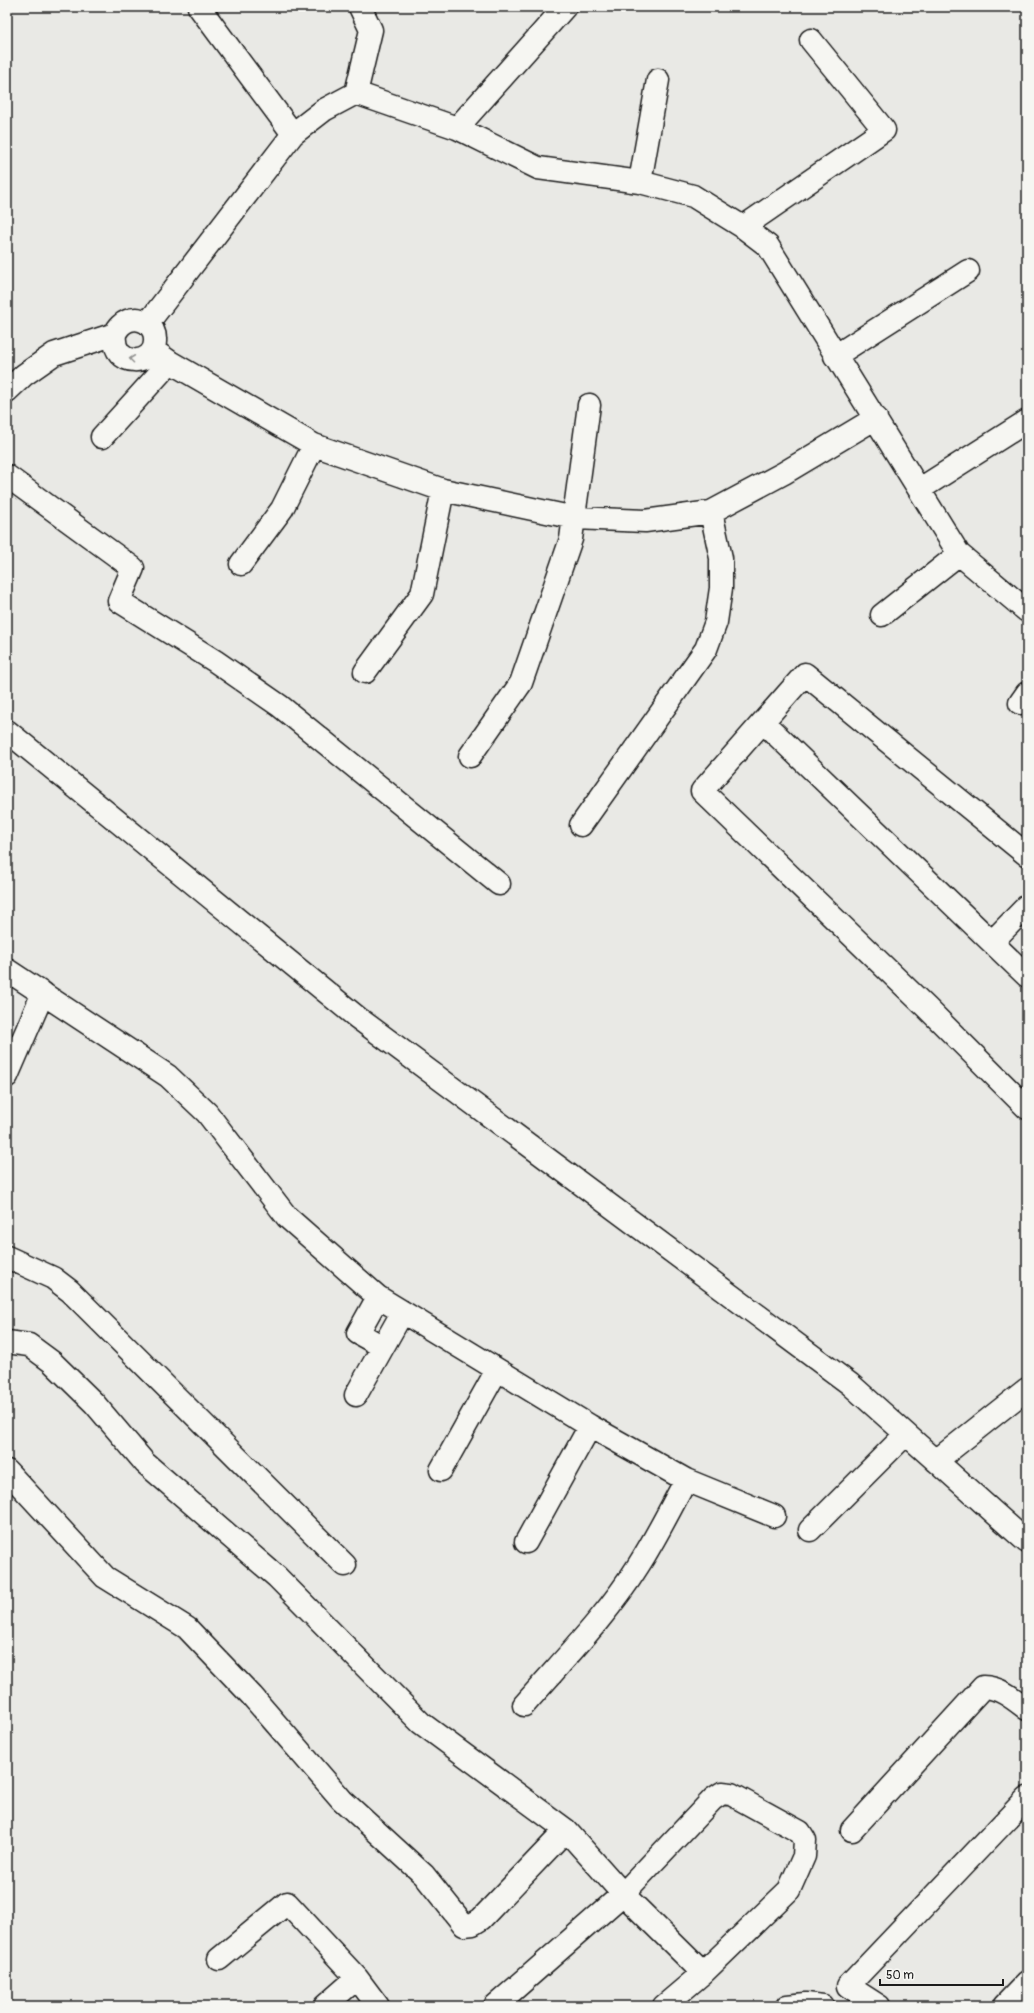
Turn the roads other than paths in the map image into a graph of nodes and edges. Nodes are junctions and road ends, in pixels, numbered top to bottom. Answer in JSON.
{"nodes":[{"id":1,"x":199,"y":7,"type":"edge"},
{"id":2,"x":360,"y":7,"type":"edge"},
{"id":3,"x":565,"y":7,"type":"edge"},
{"id":4,"x":812,"y":40,"type":"dead end"},
{"id":5,"x":658,"y":80,"type":"dead end"},
{"id":6,"x":356,"y":93,"type":"junction"},
{"id":7,"x":457,"y":128,"type":"junction"},
{"id":8,"x":293,"y":134,"type":"junction"},
{"id":9,"x":640,"y":182,"type":"junction"},
{"id":10,"x":743,"y":227,"type":"junction"},
{"id":11,"x":968,"y":271,"type":"dead end"},
{"id":12,"x":148,"y":323,"type":"junction"},
{"id":13,"x":115,"y":334,"type":"junction"},
{"id":14,"x":153,"y":350,"type":"junction"},
{"id":15,"x":835,"y":356,"type":"junction"},
{"id":16,"x":170,"y":362,"type":"junction"},
{"id":17,"x":7,"y":391,"type":"edge"},
{"id":18,"x":589,"y":405,"type":"dead end"},
{"id":19,"x":876,"y":418,"type":"junction"},
{"id":20,"x":1027,"y":422,"type":"edge"},
{"id":21,"x":102,"y":437,"type":"dead end"},
{"id":22,"x":314,"y":445,"type":"junction"},
{"id":23,"x":7,"y":476,"type":"edge"},
{"id":24,"x":920,"y":489,"type":"junction"},
{"id":25,"x":443,"y":490,"type":"junction"},
{"id":26,"x":711,"y":512,"type":"junction"},
{"id":27,"x":575,"y":518,"type":"junction"},
{"id":28,"x":959,"y":554,"type":"junction"},
{"id":29,"x":241,"y":564,"type":"dead end"},
{"id":30,"x":1027,"y":612,"type":"edge"},
{"id":31,"x":882,"y":616,"type":"dead end"},
{"id":32,"x":365,"y":672,"type":"dead end"},
{"id":33,"x":764,"y":723,"type":"junction"},
{"id":34,"x":7,"y":731,"type":"edge"},
{"id":35,"x":470,"y":756,"type":"dead end"},
{"id":36,"x":581,"y":825,"type":"dead end"},
{"id":37,"x":1027,"y":855,"type":"edge"},
{"id":38,"x":499,"y":884,"type":"dead end"},
{"id":39,"x":1027,"y":906,"type":"edge"},
{"id":40,"x":992,"y":942,"type":"junction"},
{"id":41,"x":7,"y":970,"type":"edge"},
{"id":42,"x":1027,"y":976,"type":"edge"},
{"id":43,"x":43,"y":993,"type":"junction"},
{"id":44,"x":7,"y":1076,"type":"edge"},
{"id":45,"x":1027,"y":1108,"type":"edge"},
{"id":46,"x":7,"y":1257,"type":"edge"},
{"id":47,"x":378,"y":1297,"type":"junction"},
{"id":48,"x":402,"y":1313,"type":"junction"},
{"id":49,"x":7,"y":1342,"type":"edge"},
{"id":50,"x":383,"y":1347,"type":"junction"},
{"id":51,"x":497,"y":1370,"type":"junction"},
{"id":52,"x":1027,"y":1389,"type":"edge"},
{"id":53,"x":356,"y":1395,"type":"dead end"},
{"id":54,"x":590,"y":1426,"type":"junction"},
{"id":55,"x":906,"y":1434,"type":"junction"},
{"id":56,"x":936,"y":1461,"type":"junction"},
{"id":57,"x":442,"y":1470,"type":"dead end"},
{"id":58,"x":7,"y":1471,"type":"edge"},
{"id":59,"x":686,"y":1480,"type":"junction"},
{"id":60,"x":774,"y":1516,"type":"dead end"},
{"id":61,"x":810,"y":1530,"type":"dead end"},
{"id":62,"x":526,"y":1542,"type":"dead end"},
{"id":63,"x":1027,"y":1542,"type":"edge"},
{"id":64,"x":345,"y":1565,"type":"dead end"},
{"id":65,"x":524,"y":1705,"type":"dead end"},
{"id":66,"x":1027,"y":1709,"type":"edge"},
{"id":67,"x":1027,"y":1798,"type":"edge"},
{"id":68,"x":566,"y":1830,"type":"junction"},
{"id":69,"x":852,"y":1830,"type":"dead end"},
{"id":70,"x":623,"y":1894,"type":"junction"},
{"id":71,"x":219,"y":1959,"type":"dead end"},
{"id":72,"x":703,"y":1973,"type":"junction"},
{"id":73,"x":357,"y":1978,"type":"junction"},
{"id":74,"x":1027,"y":1982,"type":"edge"},
{"id":75,"x":325,"y":2006,"type":"edge"},
{"id":76,"x":378,"y":2006,"type":"edge"},
{"id":77,"x":495,"y":2006,"type":"edge"},
{"id":78,"x":664,"y":2006,"type":"edge"},
{"id":79,"x":786,"y":2006,"type":"edge"},
{"id":80,"x":823,"y":2006,"type":"edge"},
{"id":81,"x":879,"y":2006,"type":"edge"},
{"id":82,"x":1004,"y":2006,"type":"edge"}],
"edges":[{"from":1,"to":8,"type":"street"},
{"from":2,"to":6,"type":"street"},
{"from":3,"to":7,"type":"street"},
{"from":4,"to":10,"type":"street"},
{"from":5,"to":9,"type":"street"},
{"from":6,"to":7,"type":"street"},
{"from":6,"to":8,"type":"street"},
{"from":7,"to":9,"type":"street"},
{"from":8,"to":12,"type":"street"},
{"from":9,"to":10,"type":"street"},
{"from":10,"to":15,"type":"street"},
{"from":11,"to":15,"type":"street"},
{"from":12,"to":13,"type":"street"},
{"from":12,"to":14,"type":"street"},
{"from":14,"to":13,"type":"street","one_way":true},
{"from":13,"to":17,"type":"street"},
{"from":14,"to":16,"type":"street"},
{"from":15,"to":19,"type":"street"},
{"from":16,"to":21,"type":"street"},
{"from":16,"to":22,"type":"street"},
{"from":18,"to":27,"type":"street"},
{"from":19,"to":24,"type":"street"},
{"from":19,"to":26,"type":"street"},
{"from":20,"to":24,"type":"street"},
{"from":22,"to":25,"type":"street"},
{"from":22,"to":29,"type":"street"},
{"from":23,"to":38,"type":"street"},
{"from":24,"to":28,"type":"street"},
{"from":25,"to":27,"type":"street"},
{"from":25,"to":32,"type":"street"},
{"from":26,"to":27,"type":"street"},
{"from":26,"to":36,"type":"street"},
{"from":27,"to":35,"type":"street"},
{"from":28,"to":30,"type":"street"},
{"from":28,"to":31,"type":"street"},
{"from":33,"to":37,"type":"street"},
{"from":33,"to":40,"type":"street"},
{"from":33,"to":45,"type":"street"},
{"from":34,"to":55,"type":"street"},
{"from":39,"to":40,"type":"street"},
{"from":40,"to":42,"type":"street"},
{"from":41,"to":43,"type":"street"},
{"from":43,"to":44,"type":"street"},
{"from":43,"to":47,"type":"street"},
{"from":46,"to":64,"type":"street"},
{"from":47,"to":48,"type":"street"},
{"from":47,"to":50,"type":"street"},
{"from":48,"to":50,"type":"street"},
{"from":48,"to":51,"type":"street"},
{"from":49,"to":68,"type":"street"},
{"from":50,"to":53,"type":"street"},
{"from":51,"to":54,"type":"street"},
{"from":51,"to":57,"type":"street"},
{"from":52,"to":56,"type":"street"},
{"from":54,"to":59,"type":"street"},
{"from":54,"to":62,"type":"street"},
{"from":55,"to":56,"type":"street"},
{"from":55,"to":61,"type":"street"},
{"from":56,"to":63,"type":"street"},
{"from":58,"to":68,"type":"street"},
{"from":59,"to":60,"type":"street"},
{"from":59,"to":65,"type":"street"},
{"from":66,"to":69,"type":"street"},
{"from":67,"to":81,"type":"street"},
{"from":68,"to":70,"type":"street"},
{"from":70,"to":72,"type":"street"},
{"from":70,"to":72,"type":"street"},
{"from":70,"to":77,"type":"street"},
{"from":71,"to":73,"type":"street"},
{"from":72,"to":78,"type":"street"},
{"from":73,"to":75,"type":"street"},
{"from":73,"to":76,"type":"street"},
{"from":74,"to":82,"type":"street"},
{"from":79,"to":80,"type":"street"}]}
